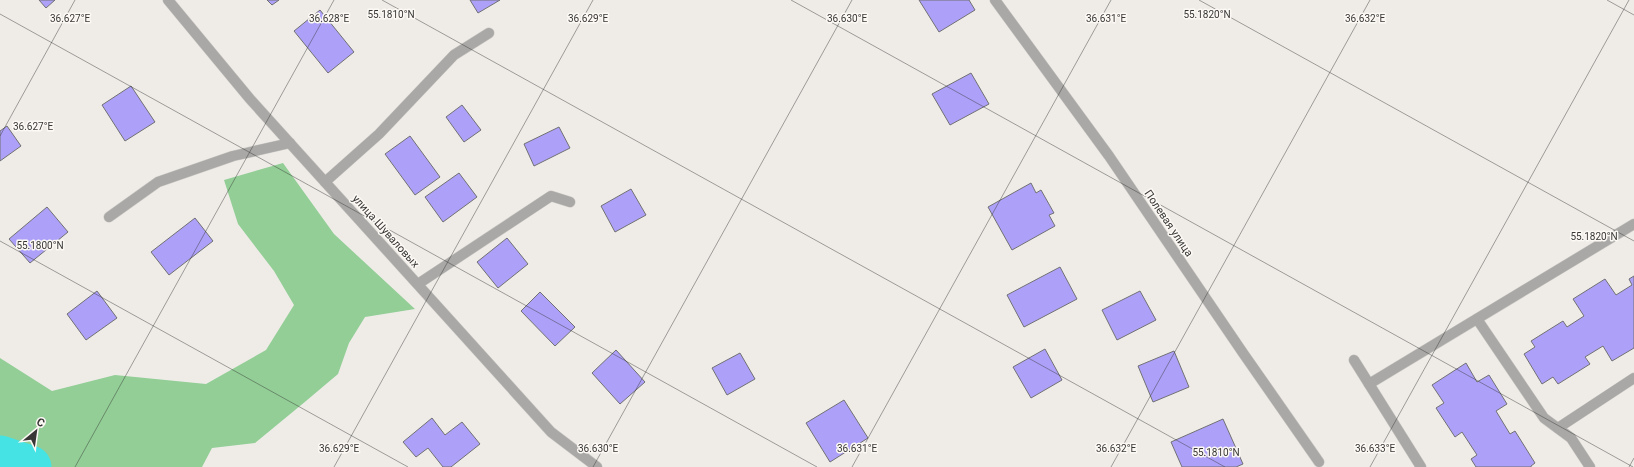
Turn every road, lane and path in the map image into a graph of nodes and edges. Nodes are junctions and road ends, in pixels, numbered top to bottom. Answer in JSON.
{"nodes":[{"id":1,"x":168,"y":0,"type":"edge"},
{"id":2,"x":995,"y":0,"type":"edge"},
{"id":3,"x":490,"y":33,"type":"dead end"},
{"id":4,"x":290,"y":143,"type":"junction"},
{"id":5,"x":325,"y":182,"type":"junction"},
{"id":6,"x":570,"y":202,"type":"dead end"},
{"id":7,"x":109,"y":217,"type":"dead end"},
{"id":8,"x":1634,"y":224,"type":"edge"},
{"id":9,"x":418,"y":284,"type":"junction"},
{"id":10,"x":1477,"y":319,"type":"junction"},
{"id":11,"x":1354,"y":360,"type":"dead end"},
{"id":12,"x":1634,"y":378,"type":"edge"},
{"id":13,"x":1369,"y":384,"type":"junction"},
{"id":14,"x":1558,"y":428,"type":"junction"},
{"id":15,"x":1319,"y":462,"type":"dead end"},
{"id":16,"x":597,"y":467,"type":"edge"},
{"id":17,"x":1421,"y":467,"type":"edge"},
{"id":18,"x":1590,"y":467,"type":"edge"}],
"edges":[{"from":1,"to":4,"type":"street","name":"улица Шуваловых"},
{"from":2,"to":15,"type":"street","name":"Полевая улица"},
{"from":3,"to":5,"type":"street"},
{"from":4,"to":5,"type":"street","name":"улица Шуваловых"},
{"from":4,"to":7,"type":"street"},
{"from":5,"to":9,"type":"street","name":"улица Шуваловых"},
{"from":6,"to":9,"type":"street"},
{"from":8,"to":10,"type":"street"},
{"from":9,"to":16,"type":"street","name":"улица Шуваловых"},
{"from":10,"to":13,"type":"street"},
{"from":10,"to":14,"type":"street"},
{"from":11,"to":13,"type":"street"},
{"from":12,"to":14,"type":"street"},
{"from":13,"to":17,"type":"street"},
{"from":14,"to":18,"type":"street"}]}
